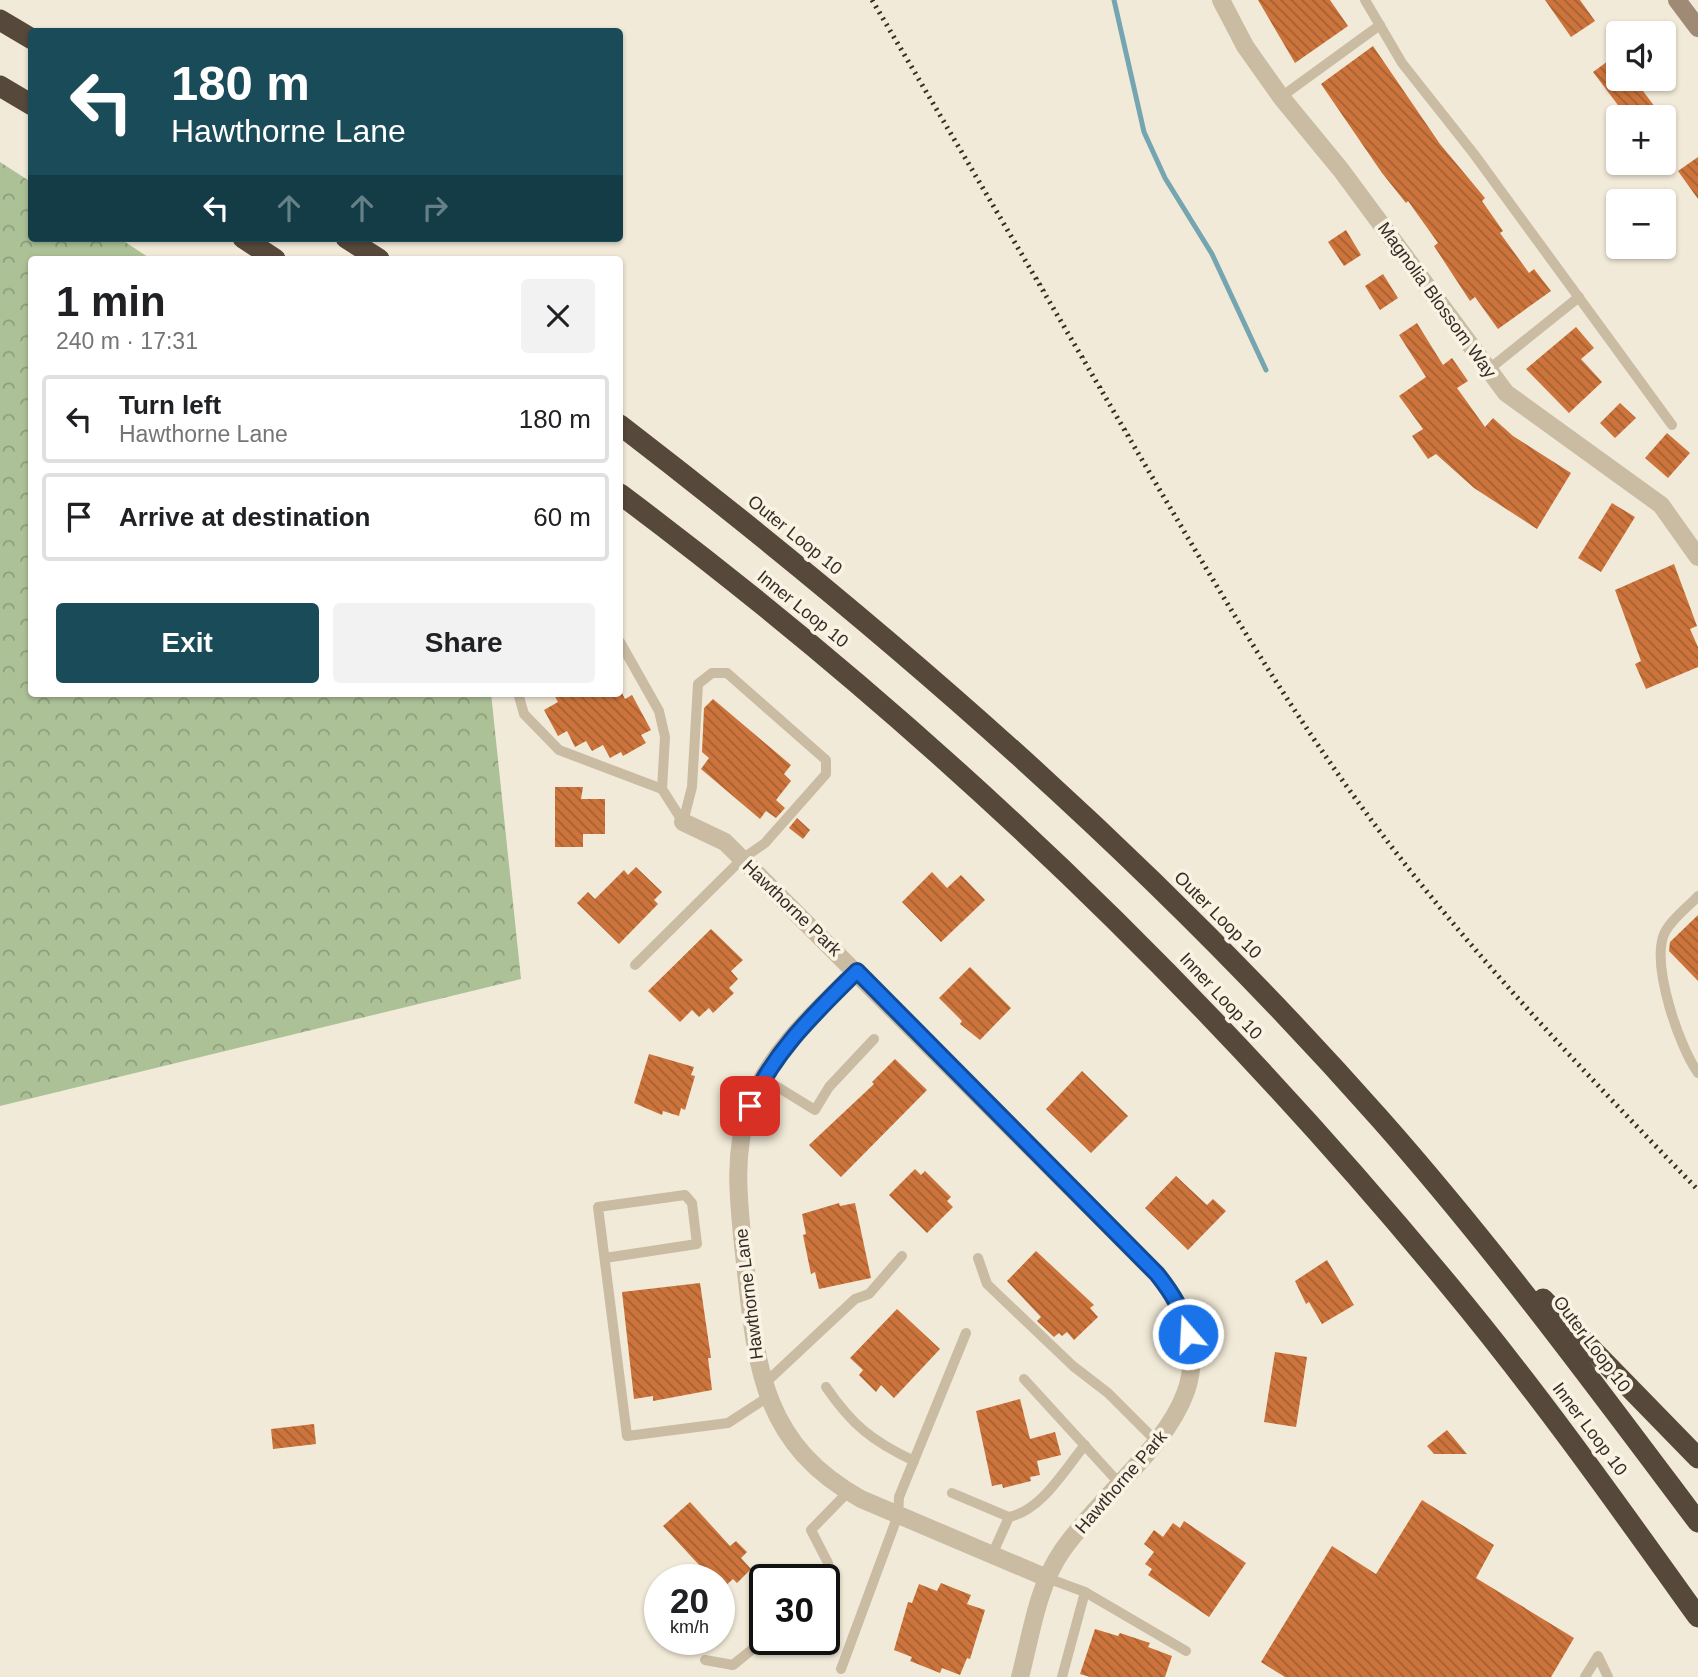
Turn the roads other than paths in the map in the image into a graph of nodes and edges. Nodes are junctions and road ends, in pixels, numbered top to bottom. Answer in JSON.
{"nodes":[{"id":1,"x":1221,"y":0,"type":"edge"},
{"id":2,"x":1365,"y":0,"type":"edge"},
{"id":3,"x":1677,"y":0,"type":"edge"},
{"id":4,"x":0,"y":20,"type":"edge"},
{"id":5,"x":1380,"y":25,"type":"junction"},
{"id":6,"x":1698,"y":28,"type":"edge"},
{"id":7,"x":28,"y":38,"type":"edge"},
{"id":8,"x":0,"y":86,"type":"edge"},
{"id":9,"x":1282,"y":97,"type":"junction"},
{"id":10,"x":28,"y":103,"type":"edge"},
{"id":11,"x":249,"y":242,"type":"edge"},
{"id":12,"x":352,"y":242,"type":"edge"},
{"id":13,"x":270,"y":256,"type":"edge"},
{"id":14,"x":374,"y":256,"type":"edge"},
{"id":15,"x":1579,"y":297,"type":"junction"},
{"id":16,"x":1488,"y":370,"type":"junction"},
{"id":17,"x":1672,"y":425,"type":"dead end"},
{"id":18,"x":623,"y":427,"type":"edge"},
{"id":19,"x":623,"y":496,"type":"edge"},
{"id":20,"x":1698,"y":557,"type":"edge"},
{"id":21,"x":623,"y":647,"type":"edge"},
{"id":22,"x":519,"y":697,"type":"edge"},
{"id":23,"x":662,"y":789,"type":"junction"},
{"id":24,"x":683,"y":822,"type":"junction"},
{"id":25,"x":742,"y":859,"type":"junction"},
{"id":26,"x":1698,"y":895,"type":"edge"},
{"id":27,"x":635,"y":965,"type":"dead end"},
{"id":28,"x":857,"y":971,"type":"junction"},
{"id":29,"x":874,"y":1039,"type":"dead end"},
{"id":30,"x":1698,"y":1073,"type":"edge"},
{"id":31,"x":763,"y":1078,"type":"junction"},
{"id":32,"x":1474,"y":1228,"type":"junction"},
{"id":33,"x":902,"y":1256,"type":"dead end"},
{"id":34,"x":605,"y":1258,"type":"junction"},
{"id":35,"x":978,"y":1258,"type":"dead end"},
{"id":36,"x":966,"y":1333,"type":"dead end"},
{"id":37,"x":1024,"y":1379,"type":"dead end"},
{"id":38,"x":826,"y":1387,"type":"dead end"},
{"id":39,"x":766,"y":1391,"type":"junction"},
{"id":40,"x":1157,"y":1442,"type":"junction"},
{"id":41,"x":1085,"y":1446,"type":"junction"},
{"id":42,"x":1698,"y":1458,"type":"edge"},
{"id":43,"x":914,"y":1461,"type":"junction"},
{"id":44,"x":1119,"y":1483,"type":"junction"},
{"id":45,"x":848,"y":1492,"type":"junction"},
{"id":46,"x":952,"y":1493,"type":"dead end"},
{"id":47,"x":898,"y":1515,"type":"junction"},
{"id":48,"x":1009,"y":1517,"type":"junction"},
{"id":49,"x":1698,"y":1522,"type":"edge"},
{"id":50,"x":992,"y":1555,"type":"junction"},
{"id":51,"x":828,"y":1564,"type":"edge"},
{"id":52,"x":1047,"y":1578,"type":"junction"},
{"id":53,"x":1085,"y":1592,"type":"junction"},
{"id":54,"x":1698,"y":1617,"type":"edge"},
{"id":55,"x":1186,"y":1651,"type":"dead end"},
{"id":56,"x":749,"y":1652,"type":"edge"},
{"id":57,"x":705,"y":1660,"type":"dead end"},
{"id":58,"x":841,"y":1669,"type":"dead end"},
{"id":59,"x":1020,"y":1677,"type":"edge"},
{"id":60,"x":1062,"y":1677,"type":"edge"},
{"id":61,"x":1585,"y":1677,"type":"edge"},
{"id":62,"x":1608,"y":1677,"type":"edge"}],
"edges":[{"from":1,"to":9,"type":"street","name":"Magnolia Blossom Way"},
{"from":2,"to":5,"type":"lane"},
{"from":3,"to":6,"type":"street"},
{"from":4,"to":7,"type":"highway"},
{"from":5,"to":9,"type":"lane"},
{"from":5,"to":15,"type":"lane"},
{"from":8,"to":10,"type":"highway"},
{"from":9,"to":16,"type":"street","name":"Magnolia Blossom Way"},
{"from":11,"to":13,"type":"highway"},
{"from":12,"to":14,"type":"highway"},
{"from":15,"to":16,"type":"lane"},
{"from":15,"to":17,"type":"lane"},
{"from":16,"to":20,"type":"street","name":"Magnolia Blossom Way"},
{"from":18,"to":32,"type":"highway","name":"Outer Loop 10"},
{"from":19,"to":54,"type":"highway","name":"Inner Loop 10"},
{"from":21,"to":23,"type":"lane"},
{"from":22,"to":23,"type":"lane"},
{"from":23,"to":24,"type":"lane"},
{"from":24,"to":25,"type":"street","name":"Hawthorne Park"},
{"from":24,"to":25,"type":"lane"},
{"from":25,"to":27,"type":"lane"},
{"from":25,"to":28,"type":"street","name":"Hawthorne Park"},
{"from":26,"to":30,"type":"lane"},
{"from":28,"to":31,"type":"street","name":"Hawthorne Lane"},
{"from":28,"to":40,"type":"street","name":"Hawthorne Park"},
{"from":29,"to":31,"type":"lane"},
{"from":31,"to":39,"type":"street","name":"Hawthorne Lane"},
{"from":32,"to":42,"type":"highway"},
{"from":32,"to":49,"type":"highway","name":"Outer Loop 10"},
{"from":33,"to":39,"type":"lane"},
{"from":34,"to":34,"type":"lane"},
{"from":34,"to":39,"type":"lane"},
{"from":35,"to":40,"type":"lane"},
{"from":36,"to":43,"type":"lane"},
{"from":37,"to":41,"type":"lane"},
{"from":38,"to":43,"type":"lane"},
{"from":39,"to":45,"type":"street","name":"Hawthorne Lane"},
{"from":40,"to":44,"type":"street","name":"Hawthorne Park"},
{"from":41,"to":44,"type":"lane"},
{"from":41,"to":48,"type":"lane"},
{"from":43,"to":47,"type":"lane"},
{"from":44,"to":52,"type":"street","name":"Hawthorne Park"},
{"from":45,"to":47,"type":"street","name":"Hawthorne Lane"},
{"from":45,"to":51,"type":"lane"},
{"from":46,"to":48,"type":"lane"},
{"from":47,"to":50,"type":"street","name":"Hawthorne Lane"},
{"from":47,"to":58,"type":"lane"},
{"from":48,"to":50,"type":"lane"},
{"from":50,"to":52,"type":"street","name":"Hawthorne Lane"},
{"from":52,"to":53,"type":"lane"},
{"from":52,"to":59,"type":"street","name":"Hawthorne Park"},
{"from":53,"to":55,"type":"lane"},
{"from":53,"to":60,"type":"lane"},
{"from":56,"to":57,"type":"lane"},
{"from":61,"to":62,"type":"lane"}]}
